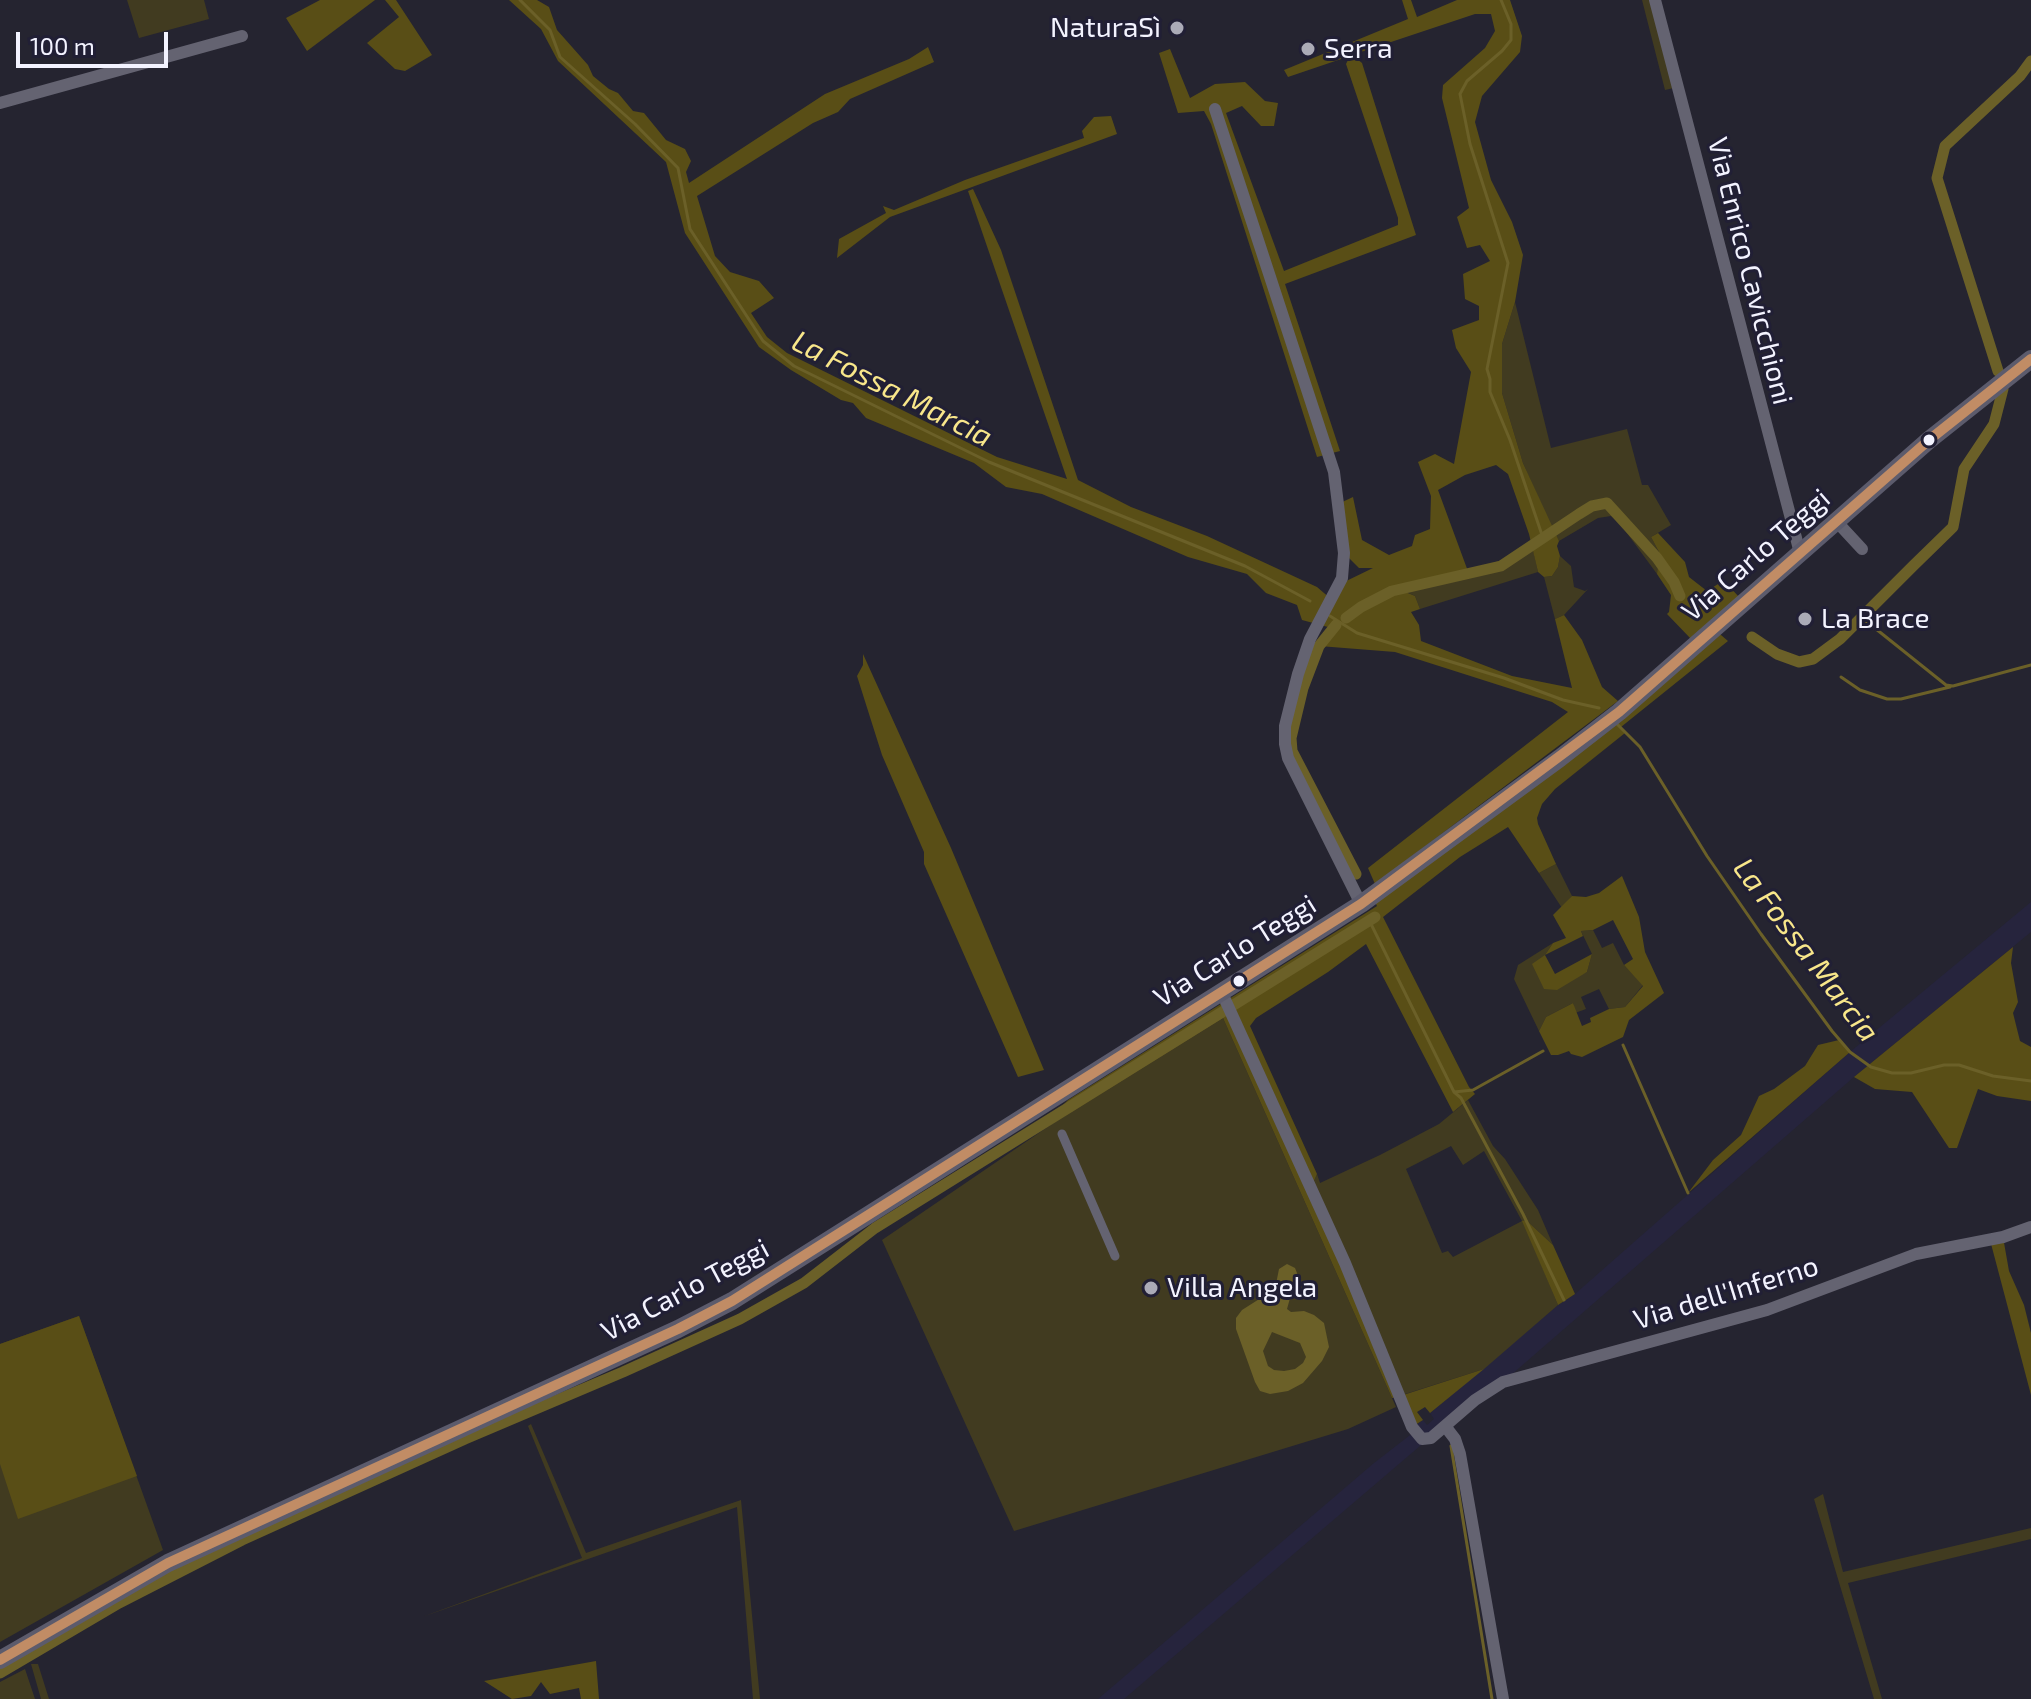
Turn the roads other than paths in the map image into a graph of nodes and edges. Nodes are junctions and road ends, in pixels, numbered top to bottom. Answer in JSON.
{"nodes":[{"id":1,"x":1655,"y":0,"type":"edge"},
{"id":2,"x":242,"y":36,"type":"dead end"},
{"id":3,"x":0,"y":103,"type":"edge"},
{"id":4,"x":1215,"y":109,"type":"dead end"},
{"id":5,"x":2031,"y":359,"type":"edge"},
{"id":6,"x":1837,"y":522,"type":"junction"},
{"id":7,"x":1862,"y":549,"type":"dead end"},
{"id":8,"x":1800,"y":553,"type":"junction"},
{"id":9,"x":1361,"y":904,"type":"junction"},
{"id":10,"x":1224,"y":998,"type":"junction"},
{"id":11,"x":1062,"y":1134,"type":"dead end"},
{"id":12,"x":2031,"y":1227,"type":"edge"},
{"id":13,"x":1115,"y":1256,"type":"dead end"},
{"id":14,"x":1445,"y":1426,"type":"junction"},
{"id":15,"x":0,"y":1660,"type":"edge"},
{"id":16,"x":1503,"y":1699,"type":"edge"}],
"edges":[{"from":1,"to":8,"type":"street","name":"Via Enrico Cavicchioni"},
{"from":2,"to":3,"type":"street"},
{"from":4,"to":9,"type":"street","name":"Via Carlo Teggi"},
{"from":5,"to":6,"type":"main road","name":"Via Carlo Teggi"},
{"from":6,"to":7,"type":"street"},
{"from":6,"to":8,"type":"main road","name":"Via Carlo Teggi"},
{"from":8,"to":9,"type":"main road","name":"Via Carlo Teggi"},
{"from":9,"to":10,"type":"main road","name":"Via Carlo Teggi"},
{"from":10,"to":14,"type":"street"},
{"from":10,"to":15,"type":"main road","name":"Via Carlo Teggi"},
{"from":11,"to":13,"type":"street"},
{"from":12,"to":14,"type":"street","name":"Via dell'Inferno"},
{"from":14,"to":16,"type":"street"}]}
